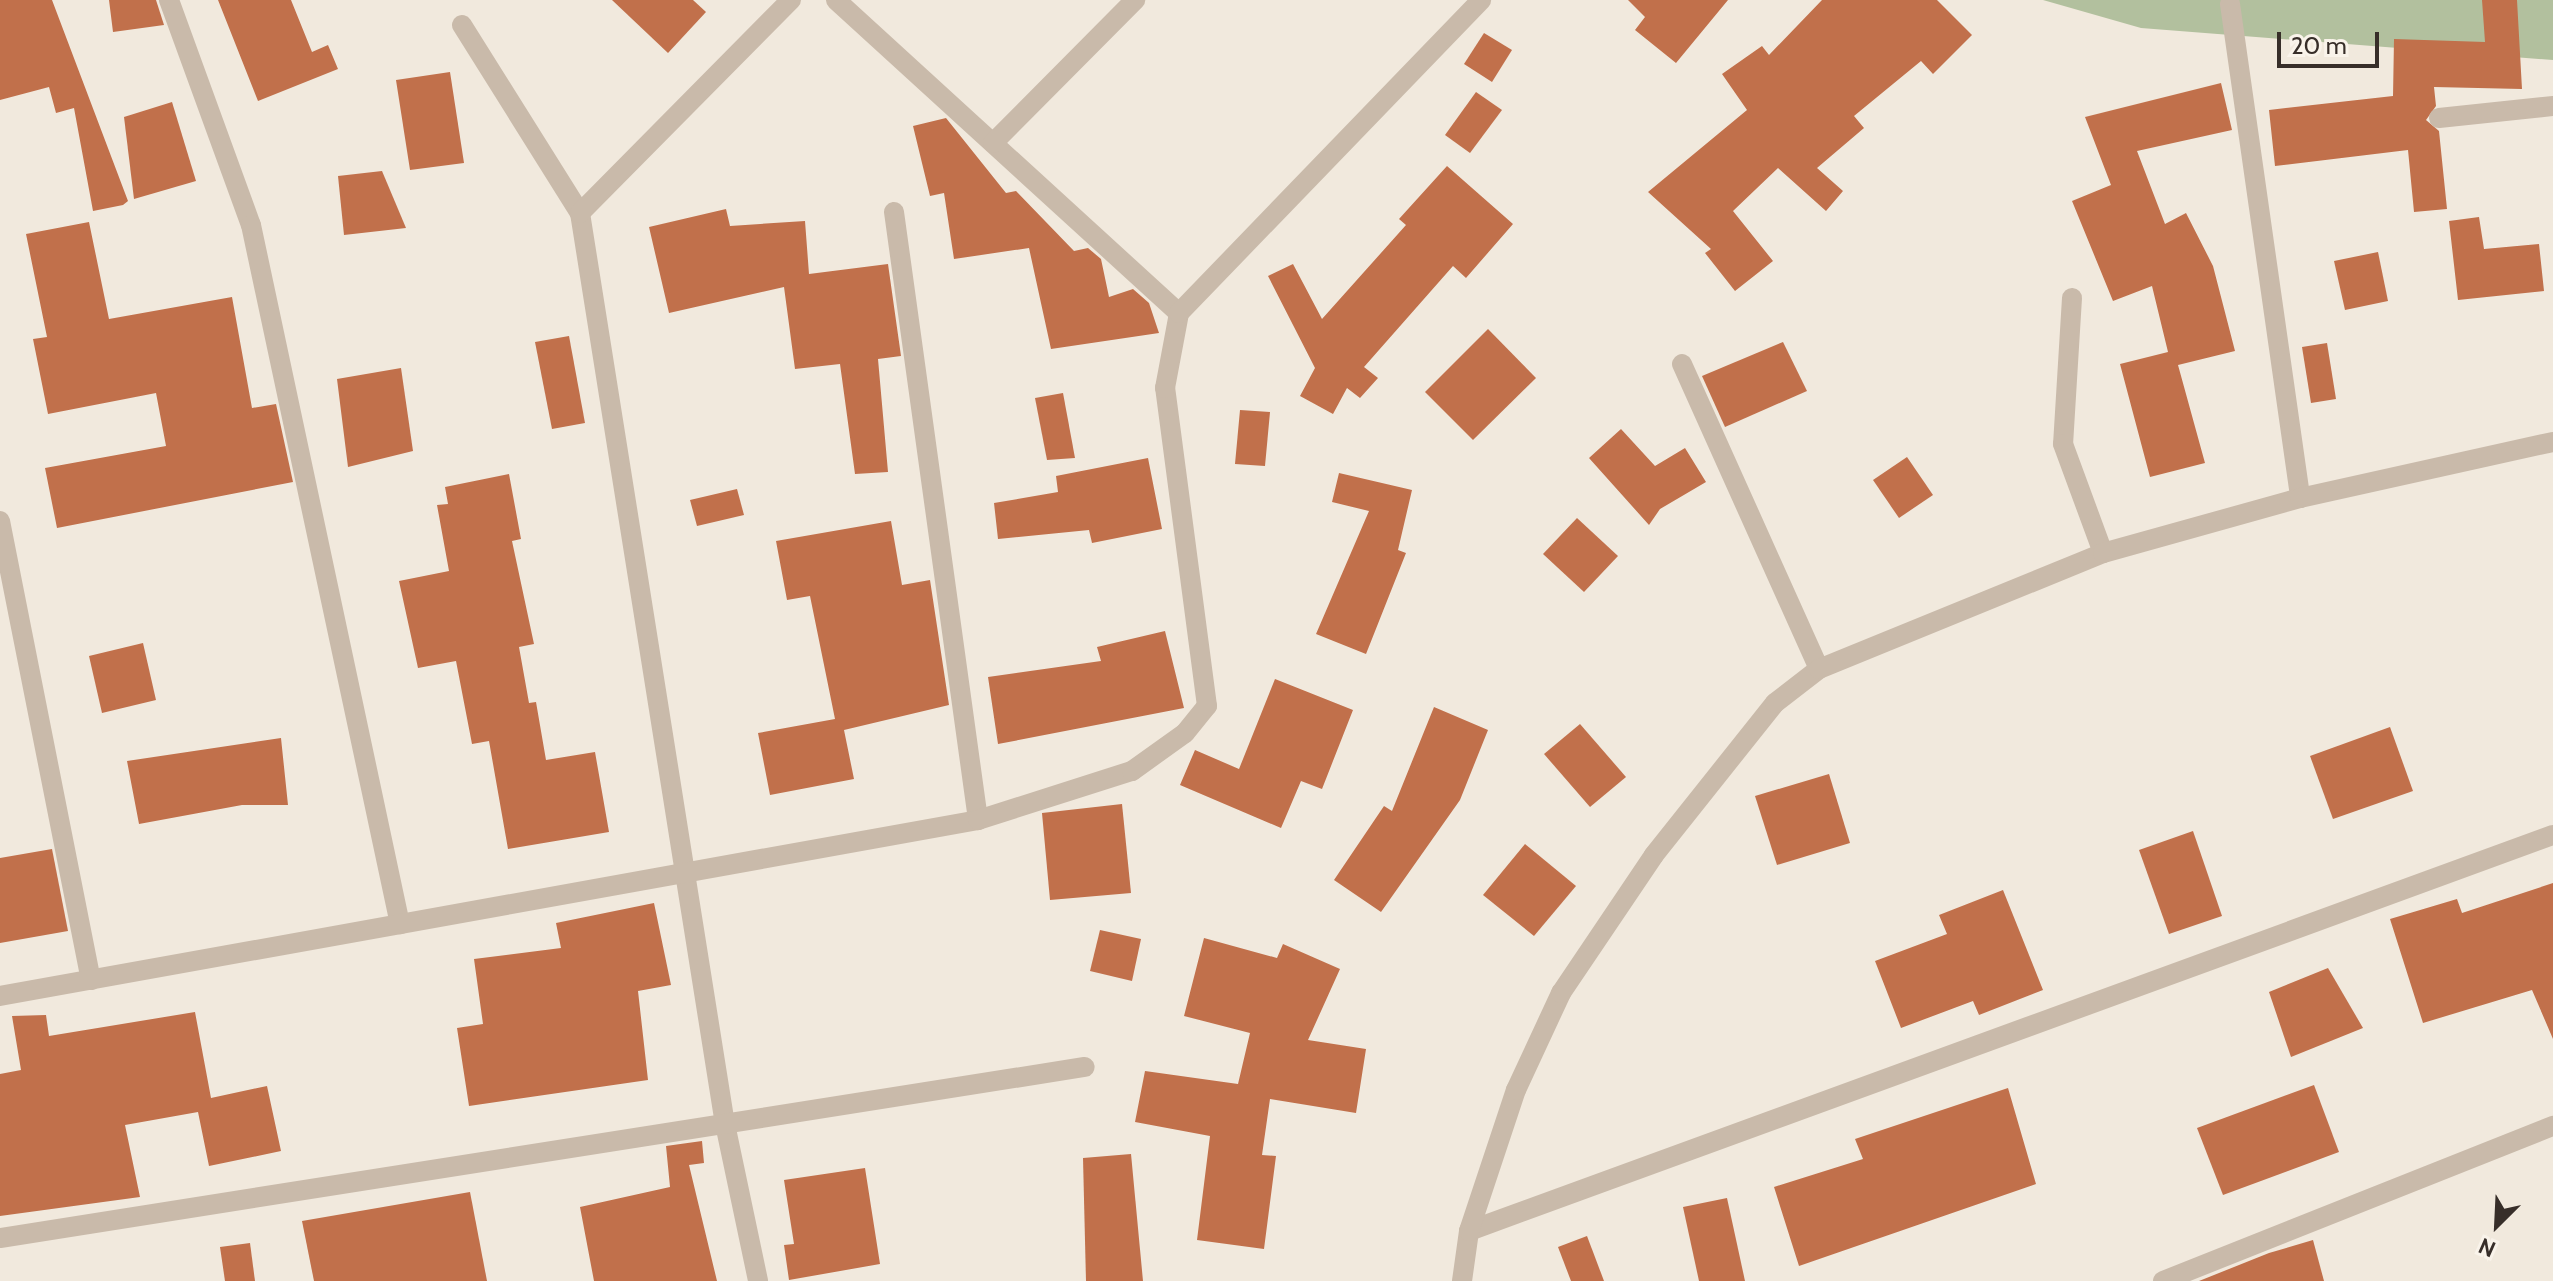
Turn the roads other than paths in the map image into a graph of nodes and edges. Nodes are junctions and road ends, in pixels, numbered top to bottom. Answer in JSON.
{"nodes":[{"id":1,"x":169,"y":0,"type":"edge"},
{"id":2,"x":791,"y":0,"type":"edge"},
{"id":3,"x":836,"y":0,"type":"edge"},
{"id":4,"x":1135,"y":0,"type":"edge"},
{"id":5,"x":1481,"y":0,"type":"edge"},
{"id":6,"x":2230,"y":4,"type":"dead end"},
{"id":7,"x":462,"y":25,"type":"dead end"},
{"id":8,"x":2553,"y":106,"type":"edge"},
{"id":9,"x":2439,"y":118,"type":"dead end"},
{"id":10,"x":993,"y":143,"type":"junction"},
{"id":11,"x":894,"y":212,"type":"dead end"},
{"id":12,"x":580,"y":213,"type":"junction"},
{"id":13,"x":2072,"y":298,"type":"dead end"},
{"id":14,"x":1179,"y":313,"type":"junction"},
{"id":15,"x":1682,"y":364,"type":"dead end"},
{"id":16,"x":2553,"y":442,"type":"edge"},
{"id":17,"x":2300,"y":498,"type":"junction"},
{"id":18,"x":0,"y":521,"type":"edge"},
{"id":19,"x":2103,"y":553,"type":"junction"},
{"id":20,"x":1819,"y":669,"type":"junction"},
{"id":21,"x":978,"y":820,"type":"junction"},
{"id":22,"x":2553,"y":835,"type":"edge"},
{"id":23,"x":685,"y":873,"type":"junction"},
{"id":24,"x":400,"y":924,"type":"junction"},
{"id":25,"x":91,"y":980,"type":"junction"},
{"id":26,"x":0,"y":996,"type":"edge"},
{"id":27,"x":1085,"y":1067,"type":"dead end"},
{"id":28,"x":725,"y":1124,"type":"junction"},
{"id":29,"x":2553,"y":1126,"type":"edge"},
{"id":30,"x":1469,"y":1231,"type":"junction"},
{"id":31,"x":0,"y":1238,"type":"edge"},
{"id":32,"x":758,"y":1281,"type":"edge"},
{"id":33,"x":1462,"y":1281,"type":"edge"},
{"id":34,"x":2163,"y":1281,"type":"edge"}],
"edges":[{"from":1,"to":24,"type":"street"},
{"from":2,"to":12,"type":"street"},
{"from":3,"to":10,"type":"street"},
{"from":4,"to":10,"type":"street"},
{"from":5,"to":14,"type":"street"},
{"from":6,"to":17,"type":"street"},
{"from":7,"to":12,"type":"street"},
{"from":8,"to":9,"type":"street"},
{"from":10,"to":14,"type":"street"},
{"from":11,"to":21,"type":"street"},
{"from":12,"to":23,"type":"street"},
{"from":13,"to":19,"type":"street"},
{"from":14,"to":21,"type":"street"},
{"from":15,"to":20,"type":"street"},
{"from":16,"to":17,"type":"street"},
{"from":17,"to":19,"type":"street"},
{"from":18,"to":25,"type":"street"},
{"from":19,"to":20,"type":"street"},
{"from":20,"to":30,"type":"street"},
{"from":21,"to":23,"type":"street"},
{"from":22,"to":30,"type":"street"},
{"from":23,"to":24,"type":"street"},
{"from":23,"to":28,"type":"street"},
{"from":24,"to":25,"type":"street"},
{"from":25,"to":26,"type":"street"},
{"from":27,"to":28,"type":"street"},
{"from":28,"to":31,"type":"street"},
{"from":28,"to":32,"type":"street"},
{"from":29,"to":34,"type":"street"},
{"from":30,"to":33,"type":"street"}]}
